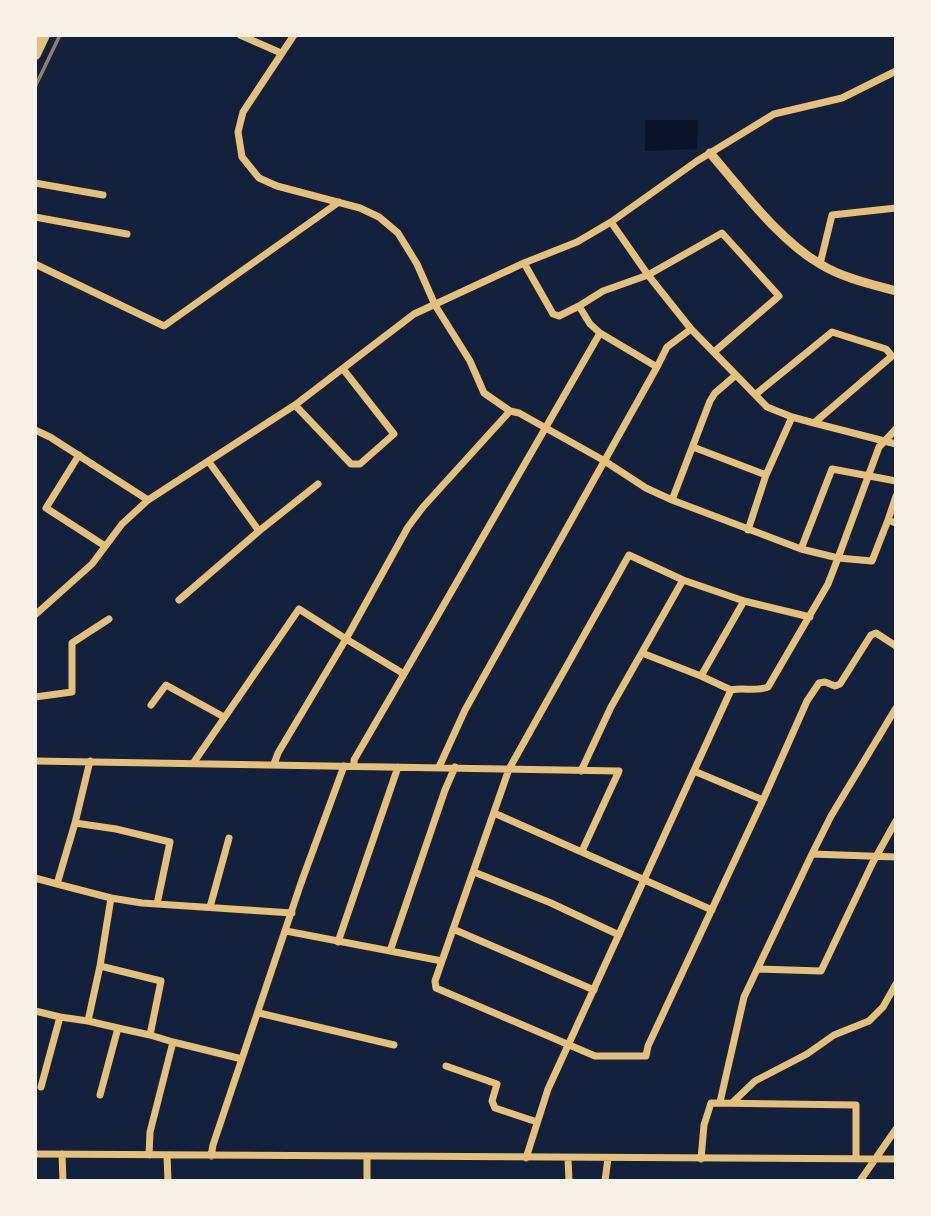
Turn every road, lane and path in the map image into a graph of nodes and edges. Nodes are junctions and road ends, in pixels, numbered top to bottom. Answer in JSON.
{"nodes":[{"id":1,"x":44,"y":35,"type":"edge"},
{"id":2,"x":240,"y":35,"type":"edge"},
{"id":3,"x":294,"y":35,"type":"edge"},
{"id":4,"x":281,"y":53,"type":"junction"},
{"id":5,"x":35,"y":54,"type":"edge"},
{"id":6,"x":896,"y":71,"type":"edge"},
{"id":7,"x":710,"y":153,"type":"junction"},
{"id":8,"x":35,"y":183,"type":"edge"},
{"id":9,"x":103,"y":195,"type":"dead end"},
{"id":10,"x":339,"y":202,"type":"junction"},
{"id":11,"x":896,"y":208,"type":"edge"},
{"id":12,"x":35,"y":218,"type":"edge"},
{"id":13,"x":611,"y":222,"type":"junction"},
{"id":14,"x":127,"y":234,"type":"dead end"},
{"id":15,"x":524,"y":263,"type":"junction"},
{"id":16,"x":35,"y":264,"type":"edge"},
{"id":17,"x":820,"y":264,"type":"junction"},
{"id":18,"x":648,"y":275,"type":"junction"},
{"id":19,"x":896,"y":291,"type":"edge"},
{"id":20,"x":435,"y":305,"type":"junction"},
{"id":21,"x":579,"y":306,"type":"junction"},
{"id":22,"x":691,"y":329,"type":"junction"},
{"id":23,"x":600,"y":333,"type":"junction"},
{"id":24,"x":714,"y":352,"type":"junction"},
{"id":25,"x":657,"y":367,"type":"junction"},
{"id":26,"x":343,"y":369,"type":"junction"},
{"id":27,"x":736,"y":375,"type":"junction"},
{"id":28,"x":756,"y":394,"type":"junction"},
{"id":29,"x":295,"y":405,"type":"junction"},
{"id":30,"x":510,"y":411,"type":"junction"},
{"id":31,"x":792,"y":417,"type":"junction"},
{"id":32,"x":814,"y":423,"type":"junction"},
{"id":33,"x":544,"y":428,"type":"junction"},
{"id":34,"x":896,"y":429,"type":"edge"},
{"id":35,"x":35,"y":430,"type":"edge"},
{"id":36,"x":884,"y":440,"type":"junction"},
{"id":37,"x":896,"y":444,"type":"edge"},
{"id":38,"x":693,"y":447,"type":"junction"},
{"id":39,"x":79,"y":455,"type":"junction"},
{"id":40,"x":603,"y":460,"type":"junction"},
{"id":41,"x":209,"y":462,"type":"junction"},
{"id":42,"x":869,"y":474,"type":"junction"},
{"id":43,"x":766,"y":475,"type":"junction"},
{"id":44,"x":896,"y":481,"type":"edge"},
{"id":45,"x":318,"y":484,"type":"dead end"},
{"id":46,"x":896,"y":496,"type":"edge"},
{"id":47,"x":148,"y":500,"type":"junction"},
{"id":48,"x":672,"y":500,"type":"junction"},
{"id":49,"x":892,"y":521,"type":"edge"},
{"id":50,"x":748,"y":530,"type":"junction"},
{"id":51,"x":259,"y":531,"type":"junction"},
{"id":52,"x":105,"y":546,"type":"junction"},
{"id":53,"x":801,"y":549,"type":"junction"},
{"id":54,"x":838,"y":558,"type":"junction"},
{"id":55,"x":683,"y":580,"type":"junction"},
{"id":56,"x":179,"y":600,"type":"dead end"},
{"id":57,"x":744,"y":601,"type":"junction"},
{"id":58,"x":35,"y":615,"type":"edge"},
{"id":59,"x":810,"y":617,"type":"junction"},
{"id":60,"x":109,"y":619,"type":"dead end"},
{"id":61,"x":346,"y":639,"type":"junction"},
{"id":62,"x":896,"y":646,"type":"edge"},
{"id":63,"x":642,"y":653,"type":"junction"},
{"id":64,"x":404,"y":674,"type":"junction"},
{"id":65,"x":701,"y":676,"type":"junction"},
{"id":66,"x":731,"y":690,"type":"junction"},
{"id":67,"x":35,"y":697,"type":"edge"},
{"id":68,"x":151,"y":705,"type":"dead end"},
{"id":69,"x":896,"y":708,"type":"edge"},
{"id":70,"x":224,"y":717,"type":"junction"},
{"id":71,"x":35,"y":761,"type":"edge"},
{"id":72,"x":90,"y":761,"type":"junction"},
{"id":73,"x":194,"y":762,"type":"junction"},
{"id":74,"x":274,"y":764,"type":"junction"},
{"id":75,"x":344,"y":766,"type":"junction"},
{"id":76,"x":354,"y":766,"type":"junction"},
{"id":77,"x":398,"y":767,"type":"junction"},
{"id":78,"x":439,"y":767,"type":"junction"},
{"id":79,"x":455,"y":767,"type":"junction"},
{"id":80,"x":509,"y":769,"type":"junction"},
{"id":81,"x":582,"y":771,"type":"junction"},
{"id":82,"x":694,"y":771,"type":"junction"},
{"id":83,"x":763,"y":800,"type":"junction"},
{"id":84,"x":494,"y":813,"type":"junction"},
{"id":85,"x":896,"y":821,"type":"edge"},
{"id":86,"x":75,"y":823,"type":"junction"},
{"id":87,"x":229,"y":838,"type":"dead end"},
{"id":88,"x":582,"y":851,"type":"junction"},
{"id":89,"x":812,"y":854,"type":"junction"},
{"id":90,"x":876,"y":856,"type":"junction"},
{"id":91,"x":896,"y":857,"type":"edge"},
{"id":92,"x":474,"y":872,"type":"junction"},
{"id":93,"x":35,"y":878,"type":"edge"},
{"id":94,"x":645,"y":879,"type":"junction"},
{"id":95,"x":57,"y":884,"type":"junction"},
{"id":96,"x":111,"y":898,"type":"junction"},
{"id":97,"x":157,"y":904,"type":"junction"},
{"id":98,"x":210,"y":907,"type":"junction"},
{"id":99,"x":712,"y":910,"type":"junction"},
{"id":100,"x":292,"y":913,"type":"junction"},
{"id":101,"x":453,"y":929,"type":"junction"},
{"id":102,"x":286,"y":931,"type":"junction"},
{"id":103,"x":619,"y":935,"type":"junction"},
{"id":104,"x":338,"y":942,"type":"junction"},
{"id":105,"x":390,"y":951,"type":"junction"},
{"id":106,"x":442,"y":961,"type":"junction"},
{"id":107,"x":100,"y":966,"type":"junction"},
{"id":108,"x":758,"y":969,"type":"junction"},
{"id":109,"x":895,"y":983,"type":"edge"},
{"id":110,"x":594,"y":990,"type":"junction"},
{"id":111,"x":35,"y":1011,"type":"edge"},
{"id":112,"x":259,"y":1013,"type":"junction"},
{"id":113,"x":60,"y":1017,"type":"junction"},
{"id":114,"x":88,"y":1021,"type":"junction"},
{"id":115,"x":118,"y":1028,"type":"junction"},
{"id":116,"x":150,"y":1035,"type":"junction"},
{"id":117,"x":173,"y":1042,"type":"junction"},
{"id":118,"x":394,"y":1045,"type":"dead end"},
{"id":119,"x":568,"y":1046,"type":"junction"},
{"id":120,"x":242,"y":1059,"type":"junction"},
{"id":121,"x":446,"y":1066,"type":"dead end"},
{"id":122,"x":35,"y":1073,"type":"edge"},
{"id":123,"x":44,"y":1073,"type":"junction"},
{"id":124,"x":41,"y":1087,"type":"dead end"},
{"id":125,"x":100,"y":1095,"type":"dead end"},
{"id":126,"x":720,"y":1102,"type":"junction"},
{"id":127,"x":733,"y":1102,"type":"junction"},
{"id":128,"x":537,"y":1122,"type":"junction"},
{"id":129,"x":896,"y":1129,"type":"edge"},
{"id":130,"x":35,"y":1154,"type":"edge"},
{"id":131,"x":62,"y":1154,"type":"junction"},
{"id":132,"x":149,"y":1155,"type":"junction"},
{"id":133,"x":167,"y":1155,"type":"junction"},
{"id":134,"x":211,"y":1156,"type":"junction"},
{"id":135,"x":367,"y":1157,"type":"junction"},
{"id":136,"x":526,"y":1158,"type":"junction"},
{"id":137,"x":568,"y":1158,"type":"junction"},
{"id":138,"x":608,"y":1158,"type":"junction"},
{"id":139,"x":701,"y":1158,"type":"junction"},
{"id":140,"x":856,"y":1159,"type":"junction"},
{"id":141,"x":874,"y":1159,"type":"junction"},
{"id":142,"x":896,"y":1160,"type":"edge"},
{"id":143,"x":63,"y":1181,"type":"edge"},
{"id":144,"x":167,"y":1181,"type":"edge"},
{"id":145,"x":367,"y":1181,"type":"edge"},
{"id":146,"x":569,"y":1181,"type":"edge"},
{"id":147,"x":605,"y":1181,"type":"edge"},
{"id":148,"x":860,"y":1181,"type":"edge"}],
"edges":[{"from":1,"to":5,"type":"highway"},
{"from":2,"to":4,"type":"street"},
{"from":3,"to":4,"type":"street"},
{"from":4,"to":10,"type":"street"},
{"from":6,"to":7,"type":"street"},
{"from":7,"to":13,"type":"street"},
{"from":7,"to":17,"type":"street"},
{"from":8,"to":9,"type":"street"},
{"from":10,"to":16,"type":"street"},
{"from":10,"to":20,"type":"street"},
{"from":11,"to":17,"type":"street"},
{"from":12,"to":14,"type":"street"},
{"from":13,"to":15,"type":"street"},
{"from":13,"to":18,"type":"street"},
{"from":15,"to":20,"type":"street"},
{"from":15,"to":21,"type":"street"},
{"from":17,"to":19,"type":"street"},
{"from":18,"to":21,"type":"street"},
{"from":18,"to":22,"type":"street"},
{"from":18,"to":24,"type":"street"},
{"from":20,"to":26,"type":"street"},
{"from":20,"to":30,"type":"street"},
{"from":21,"to":23,"type":"street"},
{"from":22,"to":24,"type":"street"},
{"from":22,"to":25,"type":"street"},
{"from":23,"to":25,"type":"street"},
{"from":23,"to":33,"type":"street"},
{"from":24,"to":27,"type":"street"},
{"from":25,"to":40,"type":"street"},
{"from":26,"to":29,"type":"street"},
{"from":26,"to":29,"type":"street"},
{"from":27,"to":28,"type":"street"},
{"from":27,"to":38,"type":"street"},
{"from":28,"to":31,"type":"street"},
{"from":28,"to":32,"type":"street"},
{"from":29,"to":41,"type":"street"},
{"from":30,"to":33,"type":"street"},
{"from":30,"to":61,"type":"street"},
{"from":31,"to":32,"type":"street"},
{"from":31,"to":43,"type":"street"},
{"from":32,"to":36,"type":"street"},
{"from":33,"to":40,"type":"street"},
{"from":33,"to":64,"type":"street"},
{"from":34,"to":36,"type":"street"},
{"from":35,"to":39,"type":"street"},
{"from":36,"to":37,"type":"street"},
{"from":36,"to":42,"type":"street"},
{"from":38,"to":43,"type":"street"},
{"from":38,"to":48,"type":"street"},
{"from":39,"to":47,"type":"street"},
{"from":39,"to":52,"type":"street"},
{"from":40,"to":48,"type":"street"},
{"from":40,"to":78,"type":"street"},
{"from":41,"to":47,"type":"street"},
{"from":41,"to":51,"type":"street"},
{"from":42,"to":44,"type":"street"},
{"from":42,"to":53,"type":"street"},
{"from":42,"to":54,"type":"street"},
{"from":43,"to":50,"type":"street"},
{"from":45,"to":51,"type":"street"},
{"from":46,"to":49,"type":"street"},
{"from":47,"to":52,"type":"street"},
{"from":48,"to":50,"type":"street"},
{"from":49,"to":54,"type":"street"},
{"from":50,"to":53,"type":"street"},
{"from":51,"to":56,"type":"street"},
{"from":52,"to":58,"type":"street"},
{"from":53,"to":54,"type":"street"},
{"from":54,"to":59,"type":"street"},
{"from":55,"to":57,"type":"street"},
{"from":55,"to":63,"type":"street"},
{"from":55,"to":80,"type":"street"},
{"from":57,"to":59,"type":"street"},
{"from":57,"to":65,"type":"street"},
{"from":59,"to":66,"type":"street"},
{"from":60,"to":67,"type":"street"},
{"from":61,"to":64,"type":"street"},
{"from":61,"to":70,"type":"street"},
{"from":61,"to":74,"type":"street"},
{"from":62,"to":83,"type":"street"},
{"from":63,"to":65,"type":"street"},
{"from":63,"to":81,"type":"street"},
{"from":64,"to":76,"type":"street"},
{"from":65,"to":66,"type":"street"},
{"from":66,"to":82,"type":"street"},
{"from":68,"to":70,"type":"street"},
{"from":69,"to":89,"type":"street"},
{"from":70,"to":73,"type":"street"},
{"from":71,"to":72,"type":"street"},
{"from":72,"to":73,"type":"street"},
{"from":72,"to":86,"type":"street"},
{"from":73,"to":74,"type":"street"},
{"from":74,"to":75,"type":"street"},
{"from":75,"to":76,"type":"street"},
{"from":75,"to":100,"type":"street"},
{"from":76,"to":77,"type":"street"},
{"from":77,"to":78,"type":"street"},
{"from":77,"to":104,"type":"street"},
{"from":78,"to":79,"type":"street"},
{"from":79,"to":80,"type":"street"},
{"from":79,"to":105,"type":"street"},
{"from":80,"to":81,"type":"street"},
{"from":80,"to":84,"type":"street"},
{"from":81,"to":88,"type":"street"},
{"from":82,"to":83,"type":"street"},
{"from":82,"to":94,"type":"street"},
{"from":83,"to":99,"type":"street"},
{"from":84,"to":88,"type":"street"},
{"from":84,"to":92,"type":"street"},
{"from":85,"to":90,"type":"street"},
{"from":86,"to":95,"type":"street"},
{"from":86,"to":97,"type":"street"},
{"from":87,"to":98,"type":"street"},
{"from":88,"to":94,"type":"street"},
{"from":89,"to":90,"type":"street"},
{"from":89,"to":108,"type":"street"},
{"from":90,"to":91,"type":"street"},
{"from":90,"to":108,"type":"street"},
{"from":92,"to":101,"type":"street"},
{"from":92,"to":103,"type":"street"},
{"from":93,"to":95,"type":"street"},
{"from":94,"to":99,"type":"street"},
{"from":94,"to":103,"type":"street"},
{"from":95,"to":96,"type":"street"},
{"from":96,"to":97,"type":"street"},
{"from":96,"to":107,"type":"street"},
{"from":97,"to":98,"type":"street"},
{"from":98,"to":100,"type":"street"},
{"from":99,"to":119,"type":"street"},
{"from":100,"to":102,"type":"street"},
{"from":101,"to":106,"type":"street"},
{"from":101,"to":110,"type":"street"},
{"from":102,"to":104,"type":"street"},
{"from":102,"to":112,"type":"street"},
{"from":103,"to":110,"type":"street"},
{"from":104,"to":105,"type":"street"},
{"from":105,"to":106,"type":"street"},
{"from":106,"to":119,"type":"street"},
{"from":107,"to":114,"type":"street"},
{"from":107,"to":116,"type":"street"},
{"from":108,"to":126,"type":"street"},
{"from":109,"to":127,"type":"street"},
{"from":110,"to":119,"type":"street"},
{"from":111,"to":113,"type":"street"},
{"from":112,"to":118,"type":"street"},
{"from":112,"to":120,"type":"street"},
{"from":113,"to":114,"type":"street"},
{"from":113,"to":123,"type":"street"},
{"from":114,"to":115,"type":"street"},
{"from":115,"to":116,"type":"street"},
{"from":115,"to":125,"type":"street"},
{"from":116,"to":117,"type":"street"},
{"from":117,"to":120,"type":"street"},
{"from":117,"to":132,"type":"street"},
{"from":119,"to":128,"type":"street"},
{"from":120,"to":134,"type":"street"},
{"from":121,"to":128,"type":"street"},
{"from":122,"to":123,"type":"street"},
{"from":123,"to":124,"type":"street"},
{"from":126,"to":127,"type":"street"},
{"from":126,"to":139,"type":"street"},
{"from":127,"to":140,"type":"street"},
{"from":128,"to":136,"type":"street"},
{"from":129,"to":141,"type":"street"},
{"from":130,"to":131,"type":"street"},
{"from":131,"to":132,"type":"street"},
{"from":131,"to":143,"type":"street"},
{"from":132,"to":133,"type":"street"},
{"from":133,"to":134,"type":"street"},
{"from":133,"to":144,"type":"street"},
{"from":134,"to":135,"type":"street"},
{"from":135,"to":136,"type":"street"},
{"from":135,"to":145,"type":"street"},
{"from":136,"to":137,"type":"street"},
{"from":137,"to":138,"type":"street"},
{"from":137,"to":146,"type":"street"},
{"from":138,"to":139,"type":"street"},
{"from":138,"to":147,"type":"street"},
{"from":139,"to":140,"type":"street"},
{"from":140,"to":141,"type":"street"},
{"from":141,"to":142,"type":"street"},
{"from":141,"to":148,"type":"street"}]}
